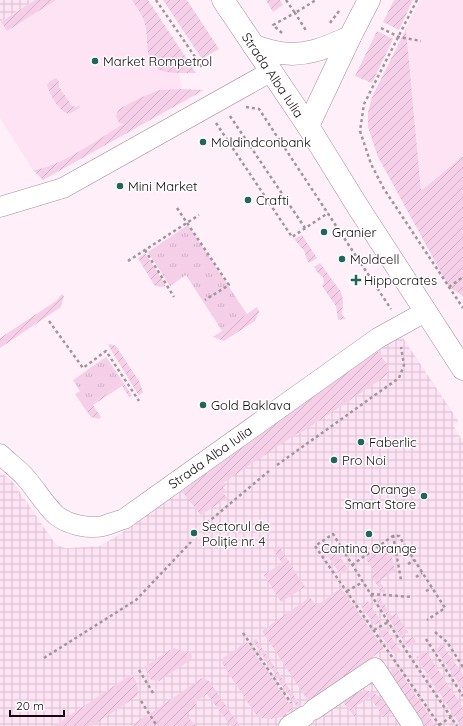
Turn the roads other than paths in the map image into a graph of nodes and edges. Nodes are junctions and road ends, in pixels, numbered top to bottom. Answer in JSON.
{"nodes":[{"id":1,"x":223,"y":0,"type":"edge"},
{"id":2,"x":369,"y":0,"type":"edge"},
{"id":3,"x":350,"y":37,"type":"junction"},
{"id":4,"x":254,"y":46,"type":"junction"},
{"id":5,"x":270,"y":72,"type":"junction"},
{"id":6,"x":308,"y":126,"type":"junction"},
{"id":7,"x":0,"y":207,"type":"edge"},
{"id":8,"x":425,"y":312,"type":"junction"},
{"id":9,"x":463,"y":369,"type":"edge"},
{"id":10,"x":0,"y":454,"type":"edge"},
{"id":11,"x":302,"y":717,"type":"edge"},
{"id":12,"x":413,"y":726,"type":"edge"}],
"edges":[{"from":1,"to":4,"type":"main road","name":"Strada Alba Iulia"},
{"from":2,"to":3,"type":"main road"},
{"from":3,"to":4,"type":"main road"},
{"from":3,"to":6,"type":"main road"},
{"from":4,"to":5,"type":"main road","name":"Strada Alba Iulia"},
{"from":5,"to":6,"type":"main road","name":"Strada Alba Iulia"},
{"from":5,"to":7,"type":"lane"},
{"from":6,"to":8,"type":"main road","name":"Strada Alba Iulia"},
{"from":8,"to":9,"type":"main road","name":"Strada Alba Iulia"},
{"from":8,"to":10,"type":"lane","name":"Strada Alba Iulia"},
{"from":11,"to":12,"type":"lane"}]}
